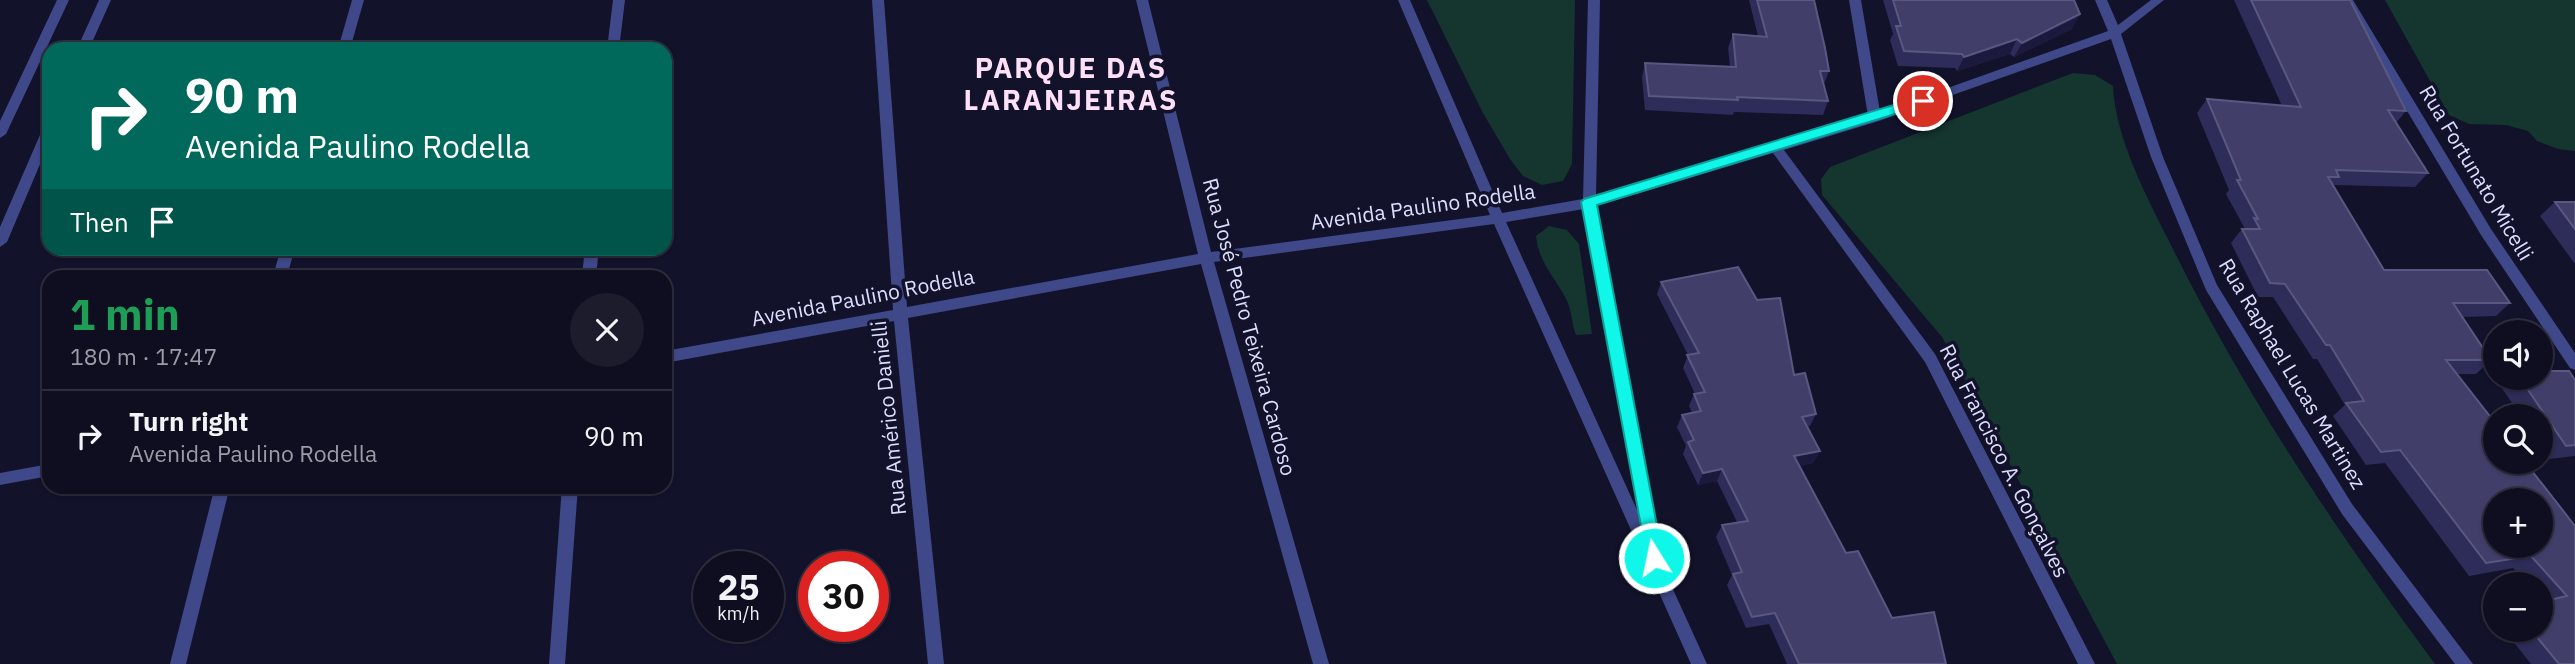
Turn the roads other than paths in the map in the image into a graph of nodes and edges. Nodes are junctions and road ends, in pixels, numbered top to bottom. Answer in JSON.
{"nodes":[{"id":1,"x":63,"y":0,"type":"edge"},
{"id":2,"x":104,"y":0,"type":"edge"},
{"id":3,"x":358,"y":0,"type":"edge"},
{"id":4,"x":619,"y":0,"type":"edge"},
{"id":5,"x":878,"y":0,"type":"edge"},
{"id":6,"x":1142,"y":0,"type":"edge"},
{"id":7,"x":1404,"y":0,"type":"edge"},
{"id":8,"x":1594,"y":0,"type":"edge"},
{"id":9,"x":1855,"y":0,"type":"edge"},
{"id":10,"x":2101,"y":0,"type":"edge"},
{"id":11,"x":2158,"y":0,"type":"edge"},
{"id":12,"x":2347,"y":0,"type":"edge"},
{"id":13,"x":2115,"y":33,"type":"junction"},
{"id":14,"x":43,"y":42,"type":"edge"},
{"id":15,"x":86,"y":42,"type":"edge"},
{"id":16,"x":346,"y":42,"type":"edge"},
{"id":17,"x":614,"y":42,"type":"edge"},
{"id":18,"x":42,"y":45,"type":"edge"},
{"id":19,"x":1875,"y":118,"type":"junction"},
{"id":20,"x":0,"y":134,"type":"edge"},
{"id":21,"x":42,"y":144,"type":"edge"},
{"id":22,"x":1776,"y":148,"type":"junction"},
{"id":23,"x":1589,"y":202,"type":"junction"},
{"id":24,"x":1498,"y":219,"type":"junction"},
{"id":25,"x":0,"y":242,"type":"edge"},
{"id":26,"x":1206,"y":258,"type":"junction"},
{"id":27,"x":900,"y":312,"type":"junction"},
{"id":28,"x":672,"y":356,"type":"edge"},
{"id":29,"x":2575,"y":364,"type":"edge"},
{"id":30,"x":42,"y":471,"type":"edge"},
{"id":31,"x":0,"y":479,"type":"edge"},
{"id":32,"x":221,"y":494,"type":"edge"},
{"id":33,"x":569,"y":494,"type":"edge"},
{"id":34,"x":1654,"y":558,"type":"junction"},
{"id":35,"x":178,"y":664,"type":"edge"},
{"id":36,"x":556,"y":664,"type":"edge"},
{"id":37,"x":936,"y":664,"type":"edge"},
{"id":38,"x":1321,"y":664,"type":"edge"},
{"id":39,"x":1699,"y":664,"type":"edge"},
{"id":40,"x":2087,"y":664,"type":"edge"},
{"id":41,"x":2465,"y":664,"type":"edge"}],
"edges":[{"from":1,"to":14,"type":"street"},
{"from":2,"to":15,"type":"street"},
{"from":3,"to":16,"type":"street"},
{"from":4,"to":17,"type":"street"},
{"from":5,"to":27,"type":"street","name":"Rua Américo Danielli"},
{"from":6,"to":26,"type":"street","name":"Rua José Pedro Teixeira Cardoso"},
{"from":7,"to":24,"type":"street"},
{"from":8,"to":23,"type":"street"},
{"from":9,"to":19,"type":"street"},
{"from":10,"to":13,"type":"street","name":"Rua Raphael Lucas Martinez"},
{"from":11,"to":13,"type":"street","name":"Avenida Paulino Rodella"},
{"from":12,"to":29,"type":"street","name":"Rua Fortunato Micelli"},
{"from":13,"to":19,"type":"street","name":"Avenida Paulino Rodella"},
{"from":13,"to":41,"type":"street","name":"Rua Raphael Lucas Martinez"},
{"from":18,"to":20,"type":"street"},
{"from":19,"to":22,"type":"street","name":"Avenida Paulino Rodella"},
{"from":21,"to":25,"type":"street"},
{"from":22,"to":23,"type":"street","name":"Avenida Paulino Rodella"},
{"from":22,"to":40,"type":"street","name":"Rua Francisco A. Gonçalves"},
{"from":23,"to":24,"type":"street","name":"Avenida Paulino Rodella"},
{"from":23,"to":34,"type":"street"},
{"from":24,"to":26,"type":"street","name":"Avenida Paulino Rodella"},
{"from":24,"to":34,"type":"street"},
{"from":26,"to":27,"type":"street","name":"Avenida Paulino Rodella"},
{"from":26,"to":38,"type":"street","name":"Rua José Pedro Teixeira Cardoso"},
{"from":27,"to":28,"type":"street","name":"Avenida Paulino Rodella"},
{"from":27,"to":37,"type":"street","name":"Rua Américo Danielli"},
{"from":30,"to":31,"type":"street"},
{"from":32,"to":35,"type":"street"},
{"from":33,"to":36,"type":"street"},
{"from":34,"to":39,"type":"street"}]}
